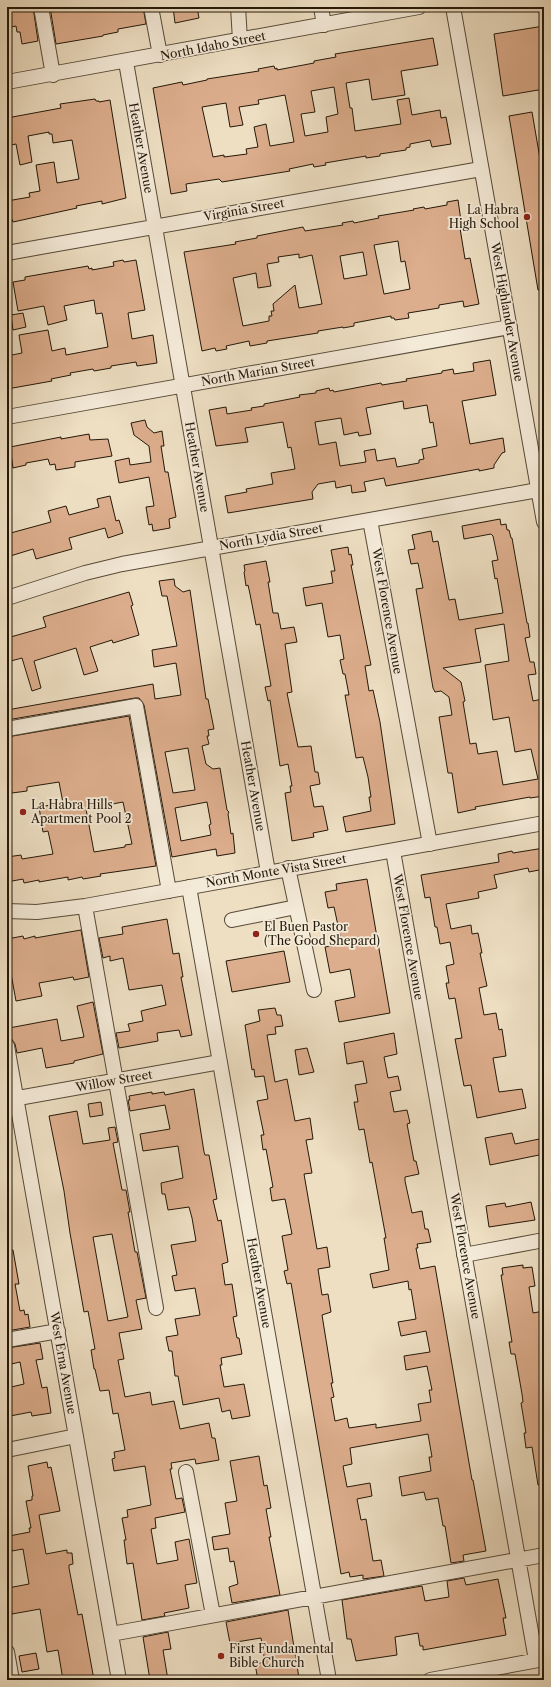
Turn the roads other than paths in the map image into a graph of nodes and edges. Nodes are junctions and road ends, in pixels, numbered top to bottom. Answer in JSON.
{"nodes":[{"id":1,"x":41,"y":7,"type":"edge"},
{"id":2,"x":151,"y":7,"type":"edge"},
{"id":3,"x":161,"y":7,"type":"edge"},
{"id":4,"x":238,"y":7,"type":"edge"},
{"id":5,"x":321,"y":7,"type":"edge"},
{"id":6,"x":419,"y":7,"type":"edge"},
{"id":7,"x":453,"y":7,"type":"edge"},
{"id":8,"x":403,"y":8,"type":"edge"},
{"id":9,"x":324,"y":25,"type":"junction"},
{"id":10,"x":240,"y":40,"type":"junction"},
{"id":11,"x":165,"y":55,"type":"junction"},
{"id":12,"x":126,"y":62,"type":"junction"},
{"id":13,"x":53,"y":74,"type":"junction"},
{"id":14,"x":7,"y":82,"type":"edge"},
{"id":15,"x":481,"y":169,"type":"junction"},
{"id":16,"x":155,"y":226,"type":"junction"},
{"id":17,"x":7,"y":253,"type":"edge"},
{"id":18,"x":510,"y":327,"type":"junction"},
{"id":19,"x":183,"y":386,"type":"junction"},
{"id":20,"x":7,"y":417,"type":"edge"},
{"id":21,"x":538,"y":490,"type":"junction"},
{"id":22,"x":370,"y":520,"type":"junction"},
{"id":23,"x":544,"y":522,"type":"edge"},
{"id":24,"x":211,"y":548,"type":"junction"},
{"id":25,"x":7,"y":598,"type":"edge"},
{"id":26,"x":7,"y":729,"type":"edge"},
{"id":27,"x":544,"y":823,"type":"edge"},
{"id":28,"x":430,"y":844,"type":"junction"},
{"id":29,"x":393,"y":851,"type":"junction"},
{"id":30,"x":288,"y":868,"type":"junction"},
{"id":31,"x":268,"y":872,"type":"junction"},
{"id":32,"x":189,"y":887,"type":"junction"},
{"id":33,"x":169,"y":890,"type":"junction"},
{"id":34,"x":85,"y":906,"type":"junction"},
{"id":35,"x":296,"y":907,"type":"junction"},
{"id":36,"x":7,"y":911,"type":"edge"},
{"id":37,"x":232,"y":920,"type":"dead end"},
{"id":38,"x":314,"y":990,"type":"dead end"},
{"id":39,"x":7,"y":1046,"type":"edge"},
{"id":40,"x":220,"y":1062,"type":"junction"},
{"id":41,"x":116,"y":1081,"type":"junction"},
{"id":42,"x":12,"y":1100,"type":"edge"},
{"id":43,"x":544,"y":1240,"type":"edge"},
{"id":44,"x":464,"y":1255,"type":"junction"},
{"id":45,"x":156,"y":1308,"type":"dead end"},
{"id":46,"x":58,"y":1331,"type":"junction"},
{"id":47,"x":7,"y":1340,"type":"edge"},
{"id":48,"x":76,"y":1436,"type":"junction"},
{"id":49,"x":7,"y":1450,"type":"edge"},
{"id":50,"x":186,"y":1472,"type":"dead end"},
{"id":51,"x":544,"y":1555,"type":"edge"},
{"id":52,"x":518,"y":1559,"type":"junction"},
{"id":53,"x":315,"y":1596,"type":"junction"},
{"id":54,"x":213,"y":1615,"type":"junction"},
{"id":55,"x":111,"y":1634,"type":"junction"},
{"id":56,"x":7,"y":1652,"type":"edge"},
{"id":57,"x":540,"y":1660,"type":"edge"},
{"id":58,"x":12,"y":1680,"type":"edge"},
{"id":59,"x":119,"y":1680,"type":"edge"},
{"id":60,"x":330,"y":1680,"type":"edge"},
{"id":61,"x":430,"y":1680,"type":"edge"}],
"edges":[{"from":1,"to":13,"type":"street"},
{"from":2,"to":11,"type":"street"},
{"from":3,"to":11,"type":"street"},
{"from":4,"to":10,"type":"street"},
{"from":5,"to":9,"type":"street"},
{"from":6,"to":8,"type":"street","name":"North Idaho Street"},
{"from":7,"to":15,"type":"street","name":"West Highlander Avenue"},
{"from":8,"to":9,"type":"street","name":"North Idaho Street"},
{"from":9,"to":10,"type":"street","name":"North Idaho Street"},
{"from":10,"to":11,"type":"street","name":"North Idaho Street"},
{"from":11,"to":12,"type":"street","name":"North Idaho Street"},
{"from":12,"to":13,"type":"street","name":"North Idaho Street"},
{"from":12,"to":16,"type":"street","name":"Heather Avenue"},
{"from":13,"to":14,"type":"street","name":"North Idaho Street"},
{"from":15,"to":16,"type":"street","name":"Virginia Street"},
{"from":15,"to":18,"type":"street","name":"West Highlander Avenue"},
{"from":16,"to":17,"type":"street","name":"Virginia Street"},
{"from":16,"to":19,"type":"street","name":"Heather Avenue"},
{"from":18,"to":19,"type":"street","name":"North Marian Street"},
{"from":18,"to":21,"type":"street","name":"West Highlander Avenue"},
{"from":19,"to":20,"type":"street","name":"North Marian Street"},
{"from":19,"to":24,"type":"street","name":"Heather Avenue"},
{"from":21,"to":22,"type":"street","name":"North Lydia Street"},
{"from":21,"to":23,"type":"street","name":"West Highlander Avenue"},
{"from":22,"to":24,"type":"street","name":"North Lydia Street"},
{"from":22,"to":28,"type":"street","name":"West Florence Avenue"},
{"from":24,"to":25,"type":"street","name":"North Lydia Street"},
{"from":24,"to":31,"type":"street","name":"Heather Avenue"},
{"from":26,"to":33,"type":"street"},
{"from":27,"to":28,"type":"street","name":"North Monte Vista Street"},
{"from":28,"to":29,"type":"street","name":"North Monte Vista Street"},
{"from":29,"to":30,"type":"street","name":"North Monte Vista Street"},
{"from":29,"to":44,"type":"street","name":"West Florence Avenue"},
{"from":30,"to":31,"type":"street","name":"North Monte Vista Street"},
{"from":30,"to":35,"type":"street"},
{"from":31,"to":32,"type":"street","name":"North Monte Vista Street"},
{"from":32,"to":33,"type":"street","name":"North Monte Vista Street"},
{"from":32,"to":40,"type":"street","name":"Heather Avenue"},
{"from":33,"to":34,"type":"street","name":"North Monte Vista Street"},
{"from":34,"to":36,"type":"street","name":"North Monte Vista Street"},
{"from":34,"to":41,"type":"street"},
{"from":35,"to":37,"type":"street"},
{"from":35,"to":38,"type":"street"},
{"from":39,"to":42,"type":"street","name":"West Erna Avenue"},
{"from":40,"to":41,"type":"street","name":"Willow Street"},
{"from":40,"to":53,"type":"street","name":"Heather Avenue"},
{"from":41,"to":42,"type":"street","name":"Willow Street"},
{"from":41,"to":45,"type":"street"},
{"from":42,"to":46,"type":"street","name":"West Erna Avenue"},
{"from":43,"to":44,"type":"street"},
{"from":44,"to":52,"type":"street","name":"West Florence Avenue"},
{"from":46,"to":47,"type":"street"},
{"from":46,"to":48,"type":"street","name":"West Erna Avenue"},
{"from":48,"to":49,"type":"street"},
{"from":48,"to":55,"type":"street","name":"West Erna Avenue"},
{"from":50,"to":54,"type":"street"},
{"from":51,"to":52,"type":"street"},
{"from":52,"to":53,"type":"street"},
{"from":52,"to":57,"type":"street","name":"West Florence Avenue"},
{"from":53,"to":54,"type":"street"},
{"from":53,"to":60,"type":"street","name":"Heather Avenue"},
{"from":54,"to":55,"type":"street"},
{"from":55,"to":59,"type":"street","name":"West Erna Avenue"},
{"from":56,"to":58,"type":"street"},
{"from":57,"to":61,"type":"street"}]}
